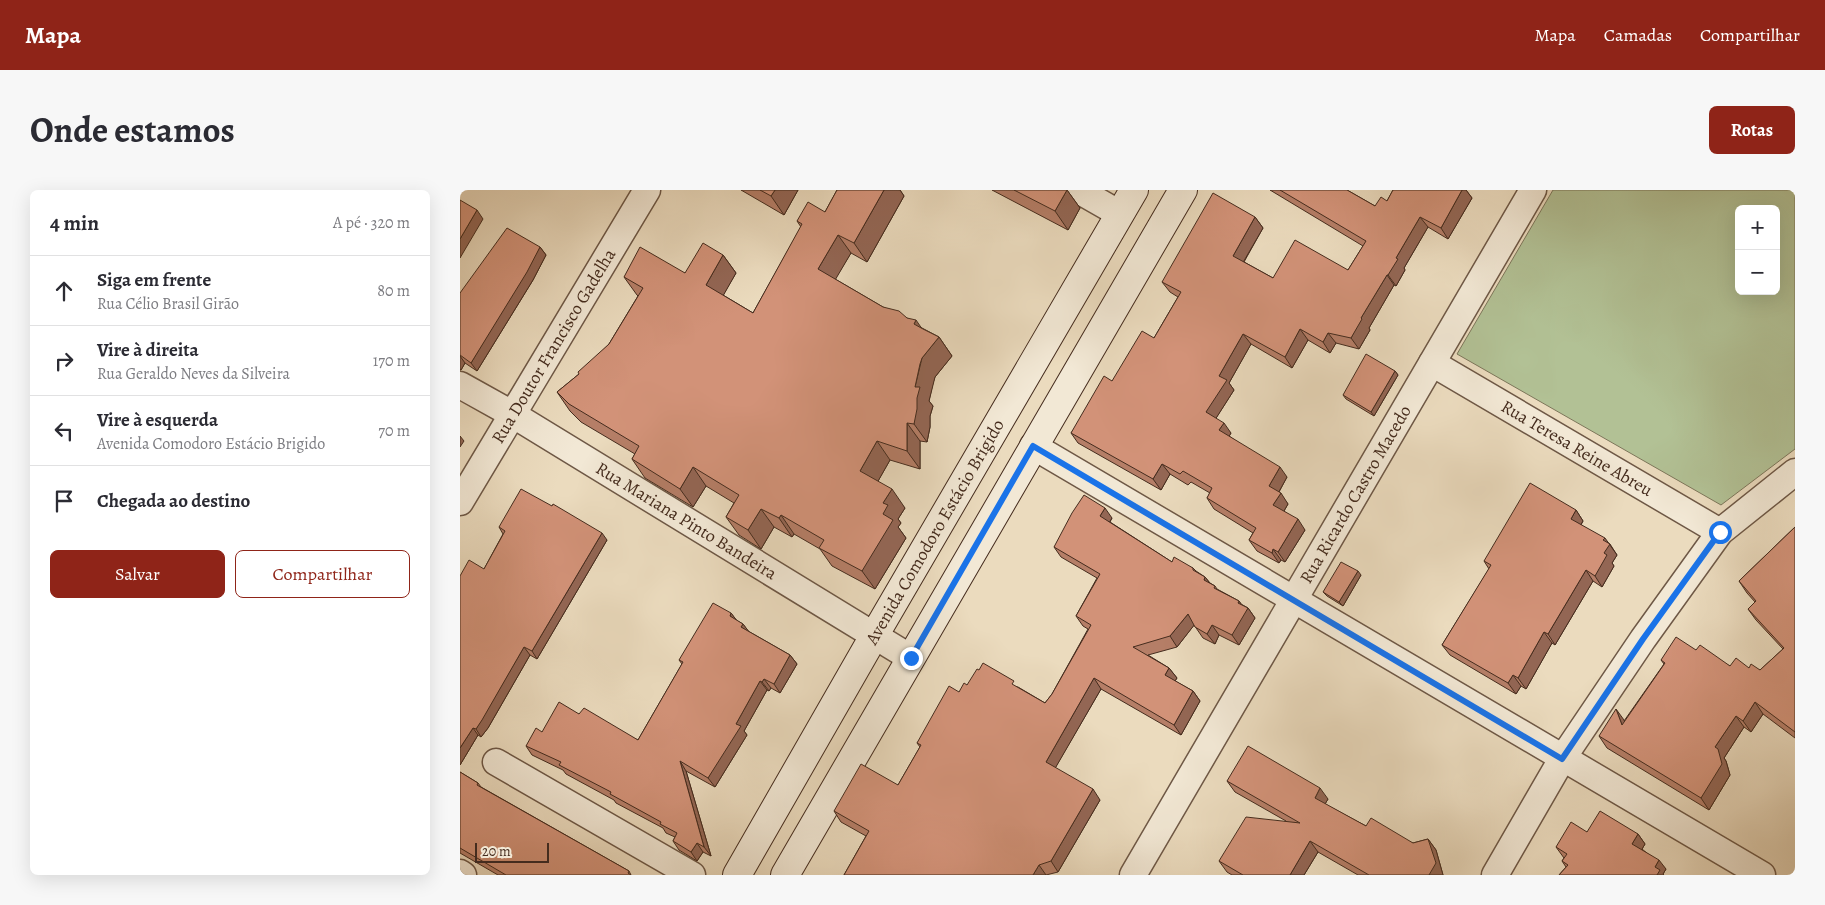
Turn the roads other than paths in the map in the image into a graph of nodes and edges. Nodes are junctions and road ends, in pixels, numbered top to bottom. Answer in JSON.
{"nodes":[{"id":1,"x":647,"y":190,"type":"edge"},
{"id":2,"x":1078,"y":190,"type":"edge"},
{"id":3,"x":1134,"y":190,"type":"edge"},
{"id":4,"x":1183,"y":190,"type":"edge"},
{"id":5,"x":1533,"y":190,"type":"edge"},
{"id":6,"x":1120,"y":214,"type":"junction"},
{"id":7,"x":1432,"y":363,"type":"junction"},
{"id":8,"x":460,"y":385,"type":"edge"},
{"id":9,"x":512,"y":414,"type":"junction"},
{"id":10,"x":1033,"y":446,"type":"junction"},
{"id":11,"x":1795,"y":472,"type":"edge"},
{"id":12,"x":460,"y":502,"type":"edge"},
{"id":13,"x":1720,"y":532,"type":"junction"},
{"id":14,"x":1294,"y":601,"type":"junction"},
{"id":15,"x":874,"y":636,"type":"junction"},
{"id":16,"x":911,"y":658,"type":"junction"},
{"id":17,"x":1562,"y":759,"type":"junction"},
{"id":18,"x":496,"y":762,"type":"dead end"},
{"id":19,"x":692,"y":875,"type":"edge"},
{"id":20,"x":737,"y":875,"type":"edge"},
{"id":21,"x":785,"y":875,"type":"edge"},
{"id":22,"x":1133,"y":875,"type":"edge"},
{"id":23,"x":1495,"y":875,"type":"edge"},
{"id":24,"x":1762,"y":875,"type":"edge"}],
"edges":[{"from":1,"to":9,"type":"street","name":"Rua Doutor Francisco Gadelha"},
{"from":2,"to":6,"type":"street"},
{"from":3,"to":6,"type":"main road","name":"Avenida Comodoro Estácio Brigido"},
{"from":4,"to":10,"type":"main road"},
{"from":5,"to":7,"type":"street","name":"Rua Ricardo Castro Macedo"},
{"from":6,"to":15,"type":"main road","name":"Avenida Comodoro Estácio Brigido"},
{"from":7,"to":13,"type":"street","name":"Rua Teresa Reine Abreu"},
{"from":7,"to":14,"type":"street","name":"Rua Ricardo Castro Macedo"},
{"from":8,"to":9,"type":"street","name":"Rua Mariana Pinto Bandeira"},
{"from":9,"to":12,"type":"street","name":"Rua Doutor Francisco Gadelha"},
{"from":9,"to":15,"type":"street","name":"Rua Mariana Pinto Bandeira"},
{"from":10,"to":14,"type":"street"},
{"from":10,"to":16,"type":"main road"},
{"from":11,"to":13,"type":"street"},
{"from":13,"to":17,"type":"street"},
{"from":14,"to":17,"type":"street"},
{"from":14,"to":22,"type":"street","name":"Rua Ricardo Castro Macedo"},
{"from":15,"to":16,"type":"street","name":"Rua Mariana Pinto Bandeira"},
{"from":15,"to":20,"type":"main road","name":"Avenida Comodoro Estácio Brigido"},
{"from":16,"to":21,"type":"main road"},
{"from":17,"to":23,"type":"street"},
{"from":17,"to":24,"type":"street"},
{"from":18,"to":19,"type":"street"}]}
